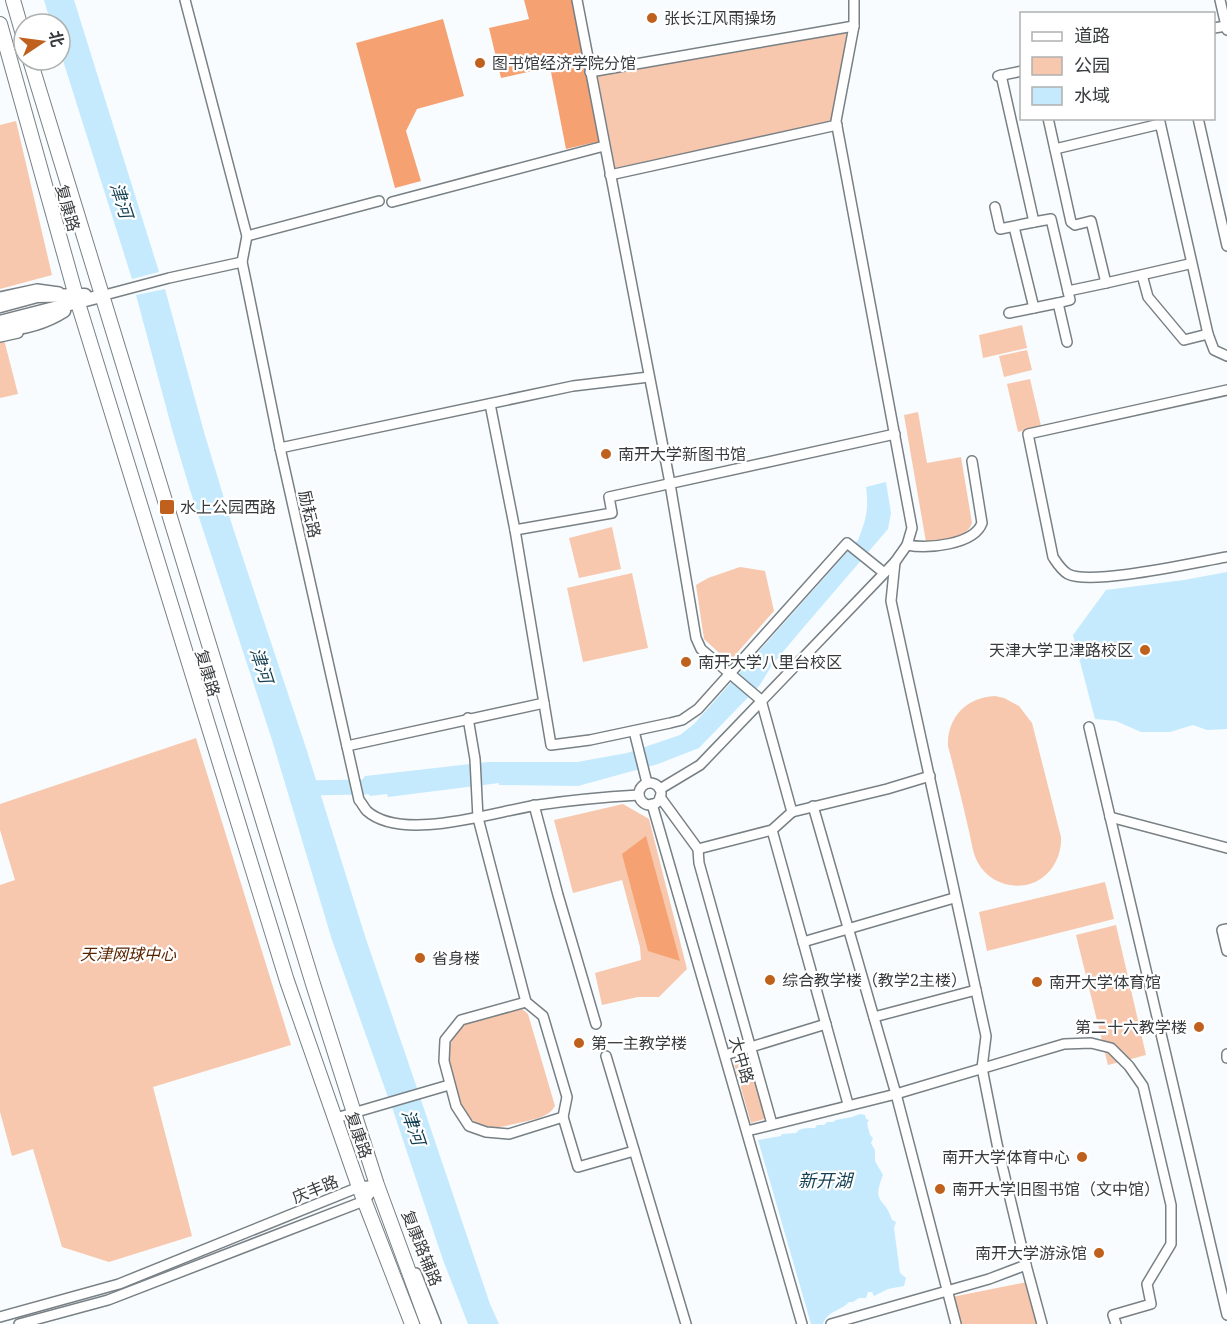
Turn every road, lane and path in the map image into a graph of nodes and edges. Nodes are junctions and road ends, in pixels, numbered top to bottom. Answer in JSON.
{"nodes":[{"id":1,"x":185,"y":0,"type":"edge"},
{"id":2,"x":577,"y":0,"type":"edge"},
{"id":3,"x":854,"y":0,"type":"edge"},
{"id":4,"x":1223,"y":3,"type":"edge"},
{"id":5,"x":0,"y":24,"type":"edge"},
{"id":6,"x":854,"y":26,"type":"junction"},
{"id":7,"x":1227,"y":28,"type":"edge"},
{"id":8,"x":1020,"y":71,"type":"edge"},
{"id":9,"x":34,"y":72,"type":"edge"},
{"id":10,"x":590,"y":72,"type":"junction"},
{"id":11,"x":1048,"y":120,"type":"edge"},
{"id":12,"x":1198,"y":120,"type":"edge"},
{"id":13,"x":1160,"y":121,"type":"edge"},
{"id":14,"x":837,"y":125,"type":"junction"},
{"id":15,"x":604,"y":146,"type":"junction"},
{"id":16,"x":1055,"y":148,"type":"junction"},
{"id":17,"x":610,"y":175,"type":"junction"},
{"id":18,"x":379,"y":201,"type":"dead end"},
{"id":19,"x":392,"y":202,"type":"dead end"},
{"id":20,"x":995,"y":207,"type":"dead end"},
{"id":21,"x":1069,"y":214,"type":"junction"},
{"id":22,"x":1051,"y":219,"type":"junction"},
{"id":23,"x":1034,"y":222,"type":"junction"},
{"id":24,"x":1014,"y":227,"type":"junction"},
{"id":25,"x":246,"y":236,"type":"junction"},
{"id":26,"x":1227,"y":246,"type":"edge"},
{"id":27,"x":242,"y":262,"type":"junction"},
{"id":28,"x":1189,"y":264,"type":"dead end"},
{"id":29,"x":1142,"y":275,"type":"junction"},
{"id":30,"x":1106,"y":283,"type":"junction"},
{"id":31,"x":1068,"y":291,"type":"junction"},
{"id":32,"x":101,"y":296,"type":"junction"},
{"id":33,"x":0,"y":297,"type":"edge"},
{"id":34,"x":77,"y":299,"type":"junction"},
{"id":35,"x":1058,"y":303,"type":"junction"},
{"id":36,"x":0,"y":306,"type":"edge"},
{"id":37,"x":1034,"y":308,"type":"junction"},
{"id":38,"x":0,"y":313,"type":"edge"},
{"id":39,"x":1009,"y":313,"type":"dead end"},
{"id":40,"x":0,"y":322,"type":"edge"},
{"id":41,"x":0,"y":330,"type":"edge"},
{"id":42,"x":1208,"y":334,"type":"junction"},
{"id":43,"x":0,"y":337,"type":"edge"},
{"id":44,"x":1067,"y":342,"type":"dead end"},
{"id":45,"x":1227,"y":356,"type":"edge"},
{"id":46,"x":650,"y":377,"type":"junction"},
{"id":47,"x":1227,"y":390,"type":"edge"},
{"id":48,"x":490,"y":404,"type":"junction"},
{"id":49,"x":894,"y":434,"type":"junction"},
{"id":50,"x":280,"y":448,"type":"junction"},
{"id":51,"x":972,"y":460,"type":"dead end"},
{"id":52,"x":670,"y":484,"type":"junction"},
{"id":53,"x":515,"y":530,"type":"junction"},
{"id":54,"x":907,"y":545,"type":"junction"},
{"id":55,"x":1227,"y":557,"type":"edge"},
{"id":56,"x":895,"y":562,"type":"junction"},
{"id":57,"x":883,"y":572,"type":"junction"},
{"id":58,"x":728,"y":674,"type":"junction"},
{"id":59,"x":761,"y":700,"type":"junction"},
{"id":60,"x":544,"y":703,"type":"junction"},
{"id":61,"x":468,"y":718,"type":"junction"},
{"id":62,"x":1089,"y":727,"type":"dead end"},
{"id":63,"x":634,"y":731,"type":"junction"},
{"id":64,"x":347,"y":746,"type":"junction"},
{"id":65,"x":930,"y":776,"type":"junction"},
{"id":66,"x":647,"y":783,"type":"junction"},
{"id":67,"x":660,"y":793,"type":"junction"},
{"id":68,"x":639,"y":795,"type":"junction"},
{"id":69,"x":652,"y":804,"type":"junction"},
{"id":70,"x":534,"y":806,"type":"junction"},
{"id":71,"x":813,"y":806,"type":"junction"},
{"id":72,"x":792,"y":812,"type":"junction"},
{"id":73,"x":1110,"y":817,"type":"junction"},
{"id":74,"x":478,"y":818,"type":"junction"},
{"id":75,"x":772,"y":830,"type":"junction"},
{"id":76,"x":1227,"y":848,"type":"edge"},
{"id":77,"x":698,"y":849,"type":"junction"},
{"id":78,"x":954,"y":898,"type":"junction"},
{"id":79,"x":1227,"y":929,"type":"edge"},
{"id":80,"x":849,"y":930,"type":"junction"},
{"id":81,"x":803,"y":942,"type":"junction"},
{"id":82,"x":1227,"y":951,"type":"edge"},
{"id":83,"x":976,"y":990,"type":"junction"},
{"id":84,"x":526,"y":1002,"type":"junction"},
{"id":85,"x":874,"y":1017,"type":"junction"},
{"id":86,"x":596,"y":1024,"type":"dead end"},
{"id":87,"x":826,"y":1024,"type":"junction"},
{"id":88,"x":750,"y":1048,"type":"junction"},
{"id":89,"x":1227,"y":1054,"type":"edge"},
{"id":90,"x":725,"y":1055,"type":"junction"},
{"id":91,"x":606,"y":1056,"type":"dead end"},
{"id":92,"x":1227,"y":1058,"type":"edge"},
{"id":93,"x":982,"y":1068,"type":"junction"},
{"id":94,"x":449,"y":1085,"type":"junction"},
{"id":95,"x":896,"y":1094,"type":"junction"},
{"id":96,"x":848,"y":1104,"type":"junction"},
{"id":97,"x":354,"y":1113,"type":"junction"},
{"id":98,"x":563,"y":1117,"type":"junction"},
{"id":99,"x":336,"y":1118,"type":"junction"},
{"id":100,"x":772,"y":1124,"type":"junction"},
{"id":101,"x":747,"y":1131,"type":"junction"},
{"id":102,"x":634,"y":1151,"type":"junction"},
{"id":103,"x":377,"y":1185,"type":"junction"},
{"id":104,"x":359,"y":1187,"type":"junction"},
{"id":105,"x":364,"y":1201,"type":"junction"},
{"id":106,"x":1026,"y":1265,"type":"junction"},
{"id":107,"x":946,"y":1292,"type":"junction"},
{"id":108,"x":1227,"y":1315,"type":"edge"},
{"id":109,"x":6,"y":1318,"type":"edge"},
{"id":110,"x":19,"y":1324,"type":"edge"},
{"id":111,"x":412,"y":1324,"type":"edge"},
{"id":112,"x":428,"y":1324,"type":"edge"},
{"id":113,"x":436,"y":1324,"type":"edge"},
{"id":114,"x":686,"y":1324,"type":"edge"},
{"id":115,"x":802,"y":1324,"type":"edge"},
{"id":116,"x":831,"y":1324,"type":"edge"},
{"id":117,"x":956,"y":1324,"type":"edge"},
{"id":118,"x":1042,"y":1324,"type":"edge"},
{"id":119,"x":1116,"y":1324,"type":"edge"}],
"edges":[{"from":1,"to":25,"type":"street"},
{"from":2,"to":10,"type":"street"},
{"from":3,"to":6,"type":"street"},
{"from":4,"to":7,"type":"street"},
{"from":5,"to":34,"type":"highway","name":"复康路"},
{"from":6,"to":10,"type":"street"},
{"from":6,"to":14,"type":"street"},
{"from":8,"to":23,"type":"street"},
{"from":9,"to":32,"type":"highway","name":"复康路"},
{"from":10,"to":15,"type":"street"},
{"from":11,"to":16,"type":"street"},
{"from":12,"to":26,"type":"street"},
{"from":13,"to":16,"type":"street"},
{"from":13,"to":42,"type":"street"},
{"from":14,"to":17,"type":"street"},
{"from":14,"to":49,"type":"street"},
{"from":15,"to":17,"type":"street"},
{"from":15,"to":19,"type":"street"},
{"from":16,"to":21,"type":"street"},
{"from":17,"to":46,"type":"street"},
{"from":18,"to":25,"type":"street"},
{"from":20,"to":24,"type":"street"},
{"from":21,"to":22,"type":"street"},
{"from":21,"to":30,"type":"street"},
{"from":22,"to":23,"type":"street"},
{"from":22,"to":31,"type":"street"},
{"from":23,"to":24,"type":"street"},
{"from":24,"to":37,"type":"street"},
{"from":25,"to":27,"type":"street"},
{"from":27,"to":32,"type":"street"},
{"from":27,"to":50,"type":"street","name":"励耘路"},
{"from":28,"to":29,"type":"street"},
{"from":29,"to":30,"type":"street"},
{"from":29,"to":42,"type":"street"},
{"from":30,"to":31,"type":"street"},
{"from":31,"to":35,"type":"street"},
{"from":32,"to":34,"type":"main road"},
{"from":32,"to":97,"type":"highway","name":"复康路"},
{"from":33,"to":34,"type":"street"},
{"from":34,"to":36,"type":"main road"},
{"from":34,"to":38,"type":"main road"},
{"from":34,"to":40,"type":"main road"},
{"from":34,"to":41,"type":"main road"},
{"from":34,"to":43,"type":"street"},
{"from":34,"to":99,"type":"highway","name":"复康路"},
{"from":35,"to":37,"type":"street"},
{"from":35,"to":44,"type":"street"},
{"from":37,"to":39,"type":"street"},
{"from":42,"to":45,"type":"street"},
{"from":46,"to":48,"type":"street"},
{"from":46,"to":52,"type":"street"},
{"from":47,"to":55,"type":"street"},
{"from":48,"to":50,"type":"street"},
{"from":48,"to":53,"type":"street"},
{"from":49,"to":52,"type":"street"},
{"from":49,"to":54,"type":"street"},
{"from":50,"to":64,"type":"street","name":"励耘路"},
{"from":51,"to":54,"type":"street"},
{"from":52,"to":53,"type":"street"},
{"from":52,"to":58,"type":"street"},
{"from":53,"to":60,"type":"street"},
{"from":54,"to":56,"type":"street"},
{"from":56,"to":57,"type":"street"},
{"from":56,"to":65,"type":"street"},
{"from":57,"to":58,"type":"street"},
{"from":57,"to":59,"type":"street"},
{"from":58,"to":59,"type":"street"},
{"from":58,"to":63,"type":"street"},
{"from":59,"to":67,"type":"street"},
{"from":59,"to":72,"type":"street"},
{"from":60,"to":61,"type":"street"},
{"from":60,"to":63,"type":"street"},
{"from":61,"to":64,"type":"street"},
{"from":61,"to":74,"type":"street"},
{"from":62,"to":73,"type":"street"},
{"from":63,"to":66,"type":"street"},
{"from":64,"to":74,"type":"street","name":"励耘路"},
{"from":65,"to":71,"type":"street"},
{"from":65,"to":78,"type":"street"},
{"from":66,"to":67,"type":"street"},
{"from":66,"to":68,"type":"street"},
{"from":67,"to":69,"type":"street"},
{"from":67,"to":77,"type":"street"},
{"from":68,"to":69,"type":"street"},
{"from":68,"to":70,"type":"street"},
{"from":69,"to":90,"type":"street","name":"大中路"},
{"from":70,"to":74,"type":"street"},
{"from":70,"to":86,"type":"street"},
{"from":71,"to":72,"type":"street"},
{"from":71,"to":80,"type":"street"},
{"from":72,"to":75,"type":"street"},
{"from":73,"to":76,"type":"street"},
{"from":73,"to":108,"type":"street"},
{"from":74,"to":84,"type":"street"},
{"from":75,"to":77,"type":"street"},
{"from":75,"to":81,"type":"street"},
{"from":77,"to":88,"type":"street"},
{"from":78,"to":80,"type":"street"},
{"from":78,"to":83,"type":"street"},
{"from":79,"to":82,"type":"street"},
{"from":80,"to":81,"type":"street"},
{"from":80,"to":85,"type":"street"},
{"from":81,"to":87,"type":"street"},
{"from":83,"to":85,"type":"street"},
{"from":83,"to":93,"type":"street"},
{"from":84,"to":94,"type":"street"},
{"from":84,"to":98,"type":"street"},
{"from":85,"to":95,"type":"street"},
{"from":87,"to":88,"type":"street"},
{"from":87,"to":96,"type":"street"},
{"from":88,"to":90,"type":"street"},
{"from":88,"to":100,"type":"street"},
{"from":89,"to":92,"type":"street"},
{"from":90,"to":101,"type":"street","name":"大中路"},
{"from":91,"to":102,"type":"street"},
{"from":93,"to":95,"type":"street"},
{"from":93,"to":106,"type":"street"},
{"from":93,"to":119,"type":"street"},
{"from":94,"to":97,"type":"street"},
{"from":94,"to":98,"type":"street"},
{"from":95,"to":96,"type":"street"},
{"from":95,"to":107,"type":"street"},
{"from":96,"to":100,"type":"street"},
{"from":97,"to":99,"type":"street"},
{"from":97,"to":103,"type":"highway","name":"复康路"},
{"from":98,"to":102,"type":"street"},
{"from":99,"to":104,"type":"highway","name":"复康路"},
{"from":100,"to":101,"type":"street"},
{"from":101,"to":115,"type":"street","name":"大中路"},
{"from":102,"to":114,"type":"street"},
{"from":103,"to":104,"type":"street","name":"庆丰路"},
{"from":103,"to":105,"type":"street","name":"庆丰路"},
{"from":103,"to":112,"type":"highway","name":"复康路"},
{"from":103,"to":113,"type":"street","name":"复康路辅路"},
{"from":104,"to":105,"type":"highway","name":"复康路"},
{"from":104,"to":109,"type":"street","name":"庆丰路"},
{"from":105,"to":110,"type":"street","name":"庆丰路"},
{"from":105,"to":111,"type":"highway","name":"复康路"},
{"from":106,"to":107,"type":"street"},
{"from":106,"to":118,"type":"street"},
{"from":107,"to":116,"type":"street"},
{"from":107,"to":117,"type":"street"}]}
